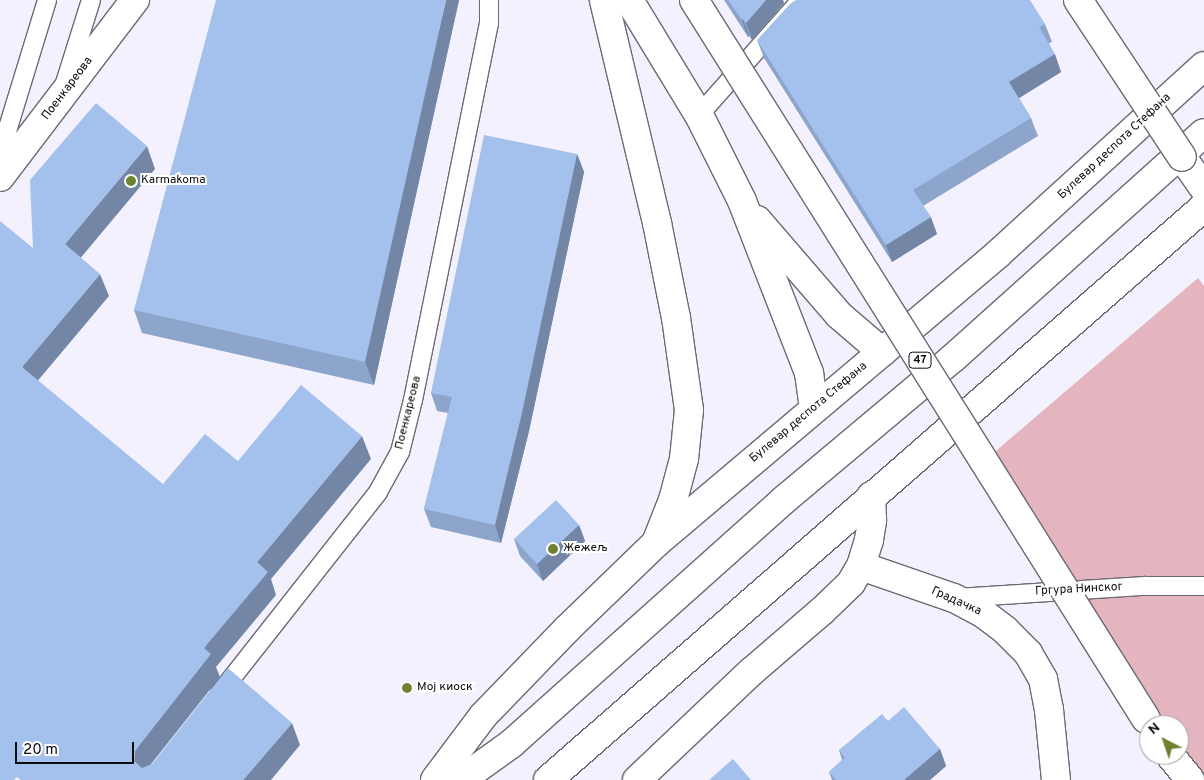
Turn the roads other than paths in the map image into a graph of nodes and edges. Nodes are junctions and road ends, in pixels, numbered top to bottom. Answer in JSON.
{"nodes":[{"id":1,"x":47,"y":0,"type":"edge"},
{"id":2,"x":91,"y":0,"type":"edge"},
{"id":3,"x":135,"y":0,"type":"edge"},
{"id":4,"x":489,"y":0,"type":"edge"},
{"id":5,"x":604,"y":0,"type":"edge"},
{"id":6,"x":629,"y":0,"type":"edge"},
{"id":7,"x":694,"y":0,"type":"edge"},
{"id":8,"x":801,"y":0,"type":"edge"},
{"id":9,"x":1078,"y":0,"type":"edge"},
{"id":10,"x":1204,"y":66,"type":"edge"},
{"id":11,"x":60,"y":100,"type":"junction"},
{"id":12,"x":699,"y":115,"type":"junction"},
{"id":13,"x":1204,"y":132,"type":"edge"},
{"id":14,"x":0,"y":154,"type":"edge"},
{"id":15,"x":1182,"y":157,"type":"junction"},
{"id":16,"x":0,"y":177,"type":"edge"},
{"id":17,"x":1204,"y":178,"type":"edge"},
{"id":18,"x":1204,"y":189,"type":"edge"},
{"id":19,"x":742,"y":201,"type":"junction"},
{"id":20,"x":1204,"y":207,"type":"edge"},
{"id":21,"x":882,"y":352,"type":"junction"},
{"id":22,"x":814,"y":407,"type":"junction"},
{"id":23,"x":871,"y":496,"type":"junction"},
{"id":24,"x":656,"y":543,"type":"junction"},
{"id":25,"x":862,"y":566,"type":"junction"},
{"id":26,"x":1204,"y":586,"type":"edge"},
{"id":27,"x":954,"y":598,"type":"junction"},
{"id":28,"x":207,"y":710,"type":"edge"},
{"id":29,"x":1144,"y":715,"type":"edge"},
{"id":30,"x":1178,"y":765,"type":"edge"},
{"id":31,"x":435,"y":780,"type":"edge"},
{"id":32,"x":461,"y":780,"type":"edge"},
{"id":33,"x":548,"y":780,"type":"edge"},
{"id":34,"x":637,"y":780,"type":"edge"},
{"id":35,"x":1056,"y":780,"type":"edge"},
{"id":36,"x":1190,"y":780,"type":"edge"}],
"edges":[{"from":1,"to":14,"type":"lane"},
{"from":2,"to":11,"type":"lane"},
{"from":3,"to":11,"type":"main road","name":"Поенкареова"},
{"from":4,"to":28,"type":"lane","name":"Поенкареова"},
{"from":5,"to":24,"type":"main road"},
{"from":6,"to":12,"type":"main road"},
{"from":7,"to":29,"type":"main road","number":"47","bridge":true},
{"from":8,"to":12,"type":"lane"},
{"from":9,"to":15,"type":"main road","bridge":true},
{"from":10,"to":21,"type":"main road","name":"Булевар деспота Стефана"},
{"from":11,"to":16,"type":"main road","name":"Поенкареова"},
{"from":12,"to":19,"type":"main road"},
{"from":13,"to":32,"type":"main road"},
{"from":15,"to":17,"type":"main road"},
{"from":15,"to":18,"type":"main road"},
{"from":19,"to":21,"type":"main road"},
{"from":19,"to":22,"type":"main road"},
{"from":20,"to":23,"type":"main road"},
{"from":21,"to":22,"type":"main road","name":"Булевар деспота Стефана"},
{"from":22,"to":24,"type":"main road","name":"Булевар деспота Стефана"},
{"from":23,"to":25,"type":"main road"},
{"from":23,"to":33,"type":"main road"},
{"from":24,"to":31,"type":"main road","name":"Булевар деспота Стефана"},
{"from":25,"to":27,"type":"main road","name":"Градачка"},
{"from":25,"to":34,"type":"main road"},
{"from":26,"to":27,"type":"lane","name":"Гргура Нинског"},
{"from":27,"to":35,"type":"main road","name":"Градачка"},
{"from":30,"to":36,"type":"main road"}]}
